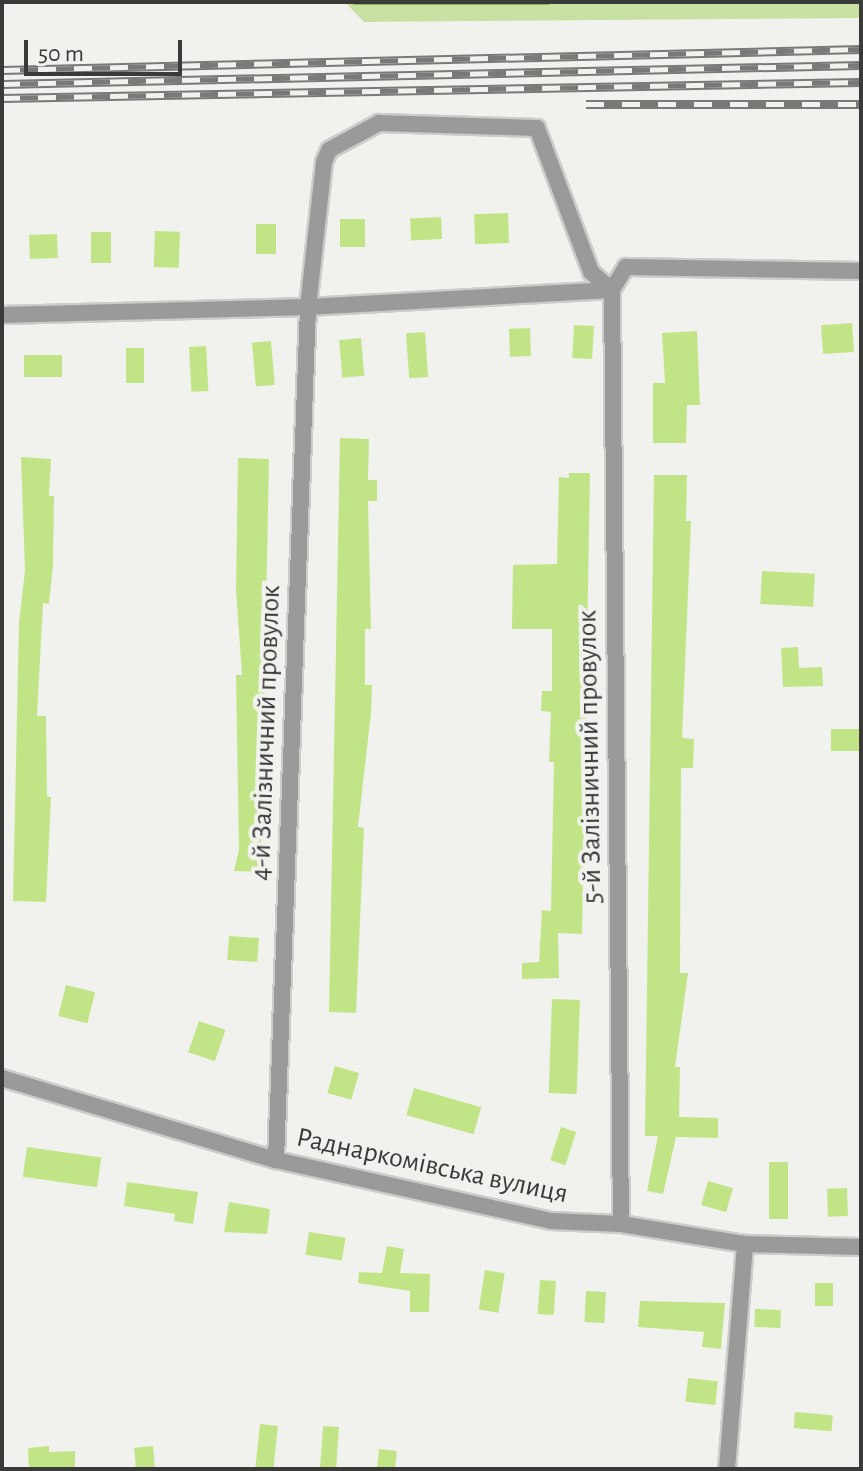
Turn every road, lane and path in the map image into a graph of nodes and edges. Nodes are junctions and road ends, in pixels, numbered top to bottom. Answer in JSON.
{"nodes":[{"id":1,"x":861,"y":271,"type":"edge"},
{"id":2,"x":612,"y":290,"type":"junction"},
{"id":3,"x":308,"y":307,"type":"junction"},
{"id":4,"x":2,"y":315,"type":"edge"},
{"id":5,"x":2,"y":1078,"type":"edge"},
{"id":6,"x":276,"y":1160,"type":"junction"},
{"id":7,"x":621,"y":1224,"type":"junction"},
{"id":8,"x":745,"y":1244,"type":"junction"},
{"id":9,"x":861,"y":1247,"type":"edge"},
{"id":10,"x":727,"y":1469,"type":"edge"}],
"edges":[{"from":1,"to":2,"type":"street"},
{"from":2,"to":3,"type":"street"},
{"from":2,"to":3,"type":"street","name":"4-й Залізничний провулок"},
{"from":2,"to":7,"type":"street","name":"5-й Залізничний провулок"},
{"from":3,"to":4,"type":"street"},
{"from":3,"to":6,"type":"street","name":"4-й Залізничний провулок"},
{"from":5,"to":6,"type":"street","name":"Раднаркомівська вулиця"},
{"from":6,"to":7,"type":"street","name":"Раднаркомівська вулиця"},
{"from":7,"to":8,"type":"street","name":"Раднаркомівська вулиця"},
{"from":8,"to":9,"type":"street","name":"Раднаркомівська вулиця"},
{"from":8,"to":10,"type":"street"}]}
